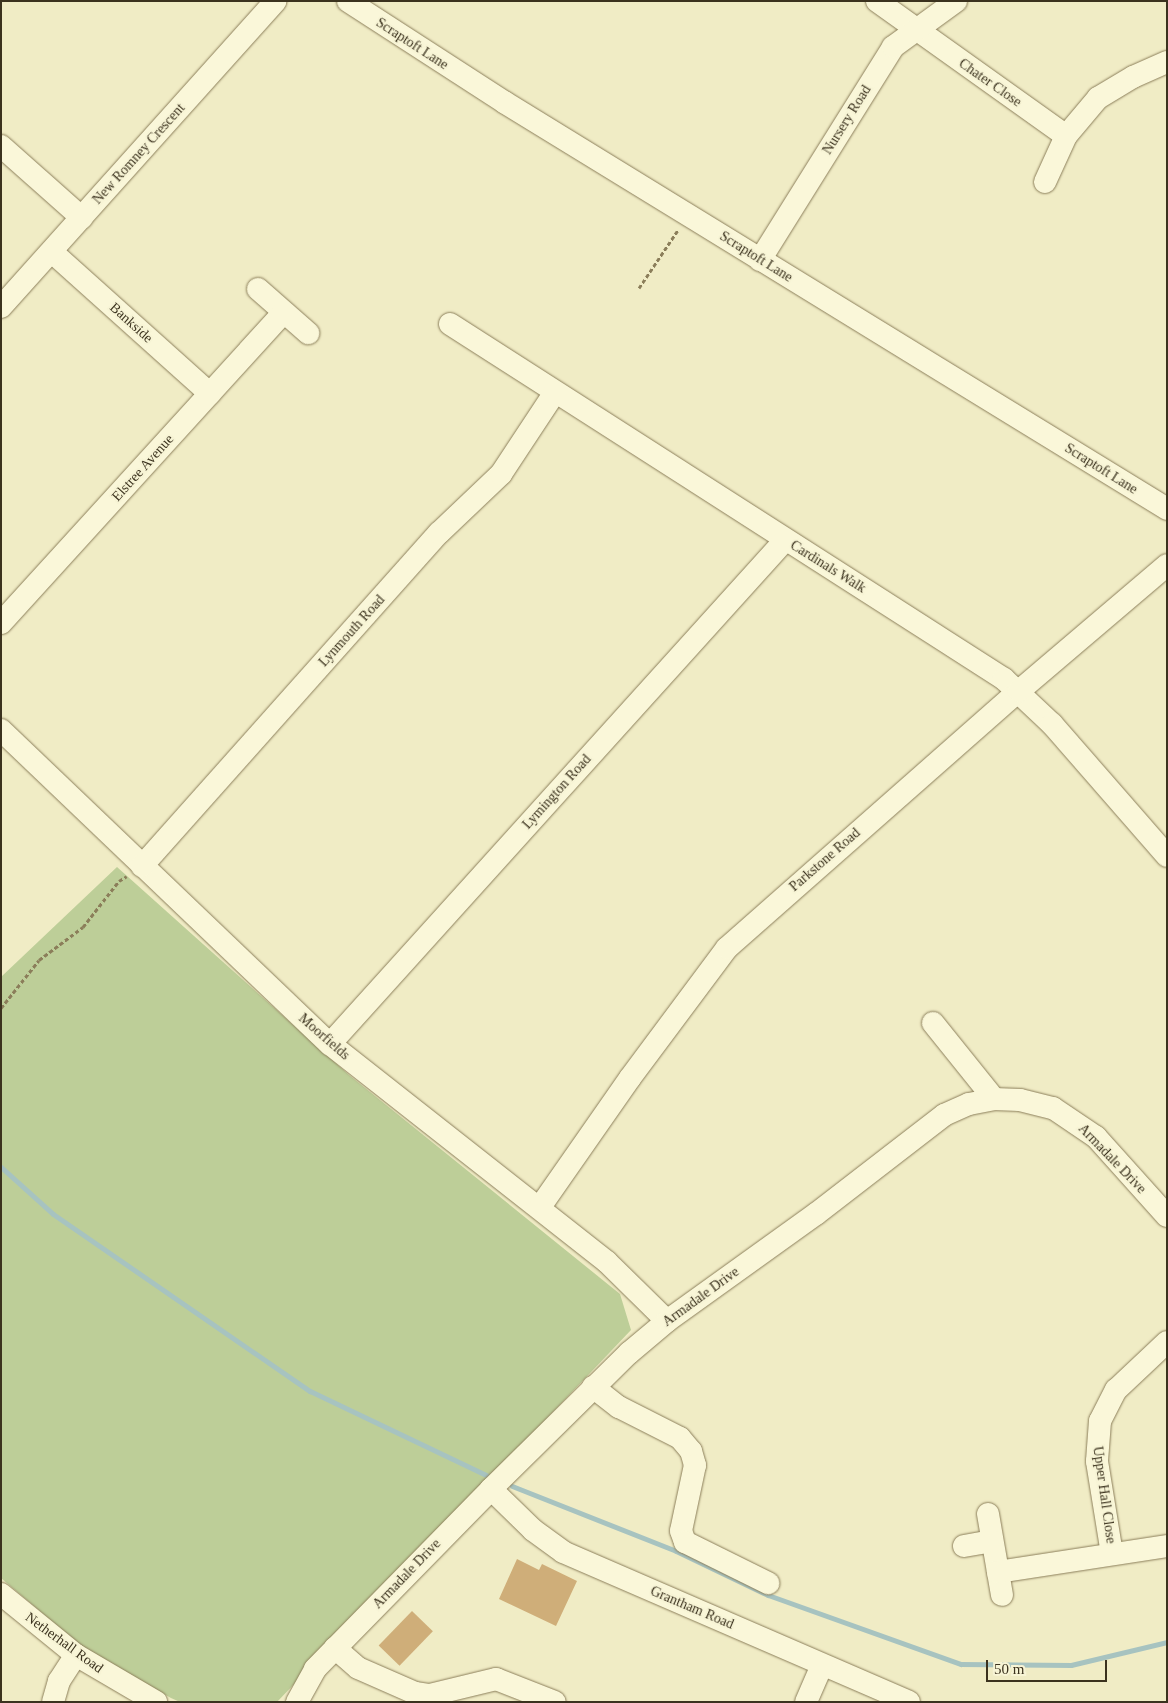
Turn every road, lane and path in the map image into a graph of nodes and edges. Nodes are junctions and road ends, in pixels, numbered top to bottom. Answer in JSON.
{"nodes":[{"id":1,"x":276,"y":1,"type":"edge"},
{"id":2,"x":348,"y":1,"type":"edge"},
{"id":3,"x":877,"y":1,"type":"edge"},
{"id":4,"x":956,"y":1,"type":"edge"},
{"id":5,"x":913,"y":29,"type":"junction"},
{"id":6,"x":1167,"y":62,"type":"edge"},
{"id":7,"x":1066,"y":136,"type":"junction"},
{"id":8,"x":1,"y":146,"type":"edge"},
{"id":9,"x":1045,"y":182,"type":"dead end"},
{"id":10,"x":688,"y":215,"type":"junction"},
{"id":11,"x":82,"y":218,"type":"junction"},
{"id":12,"x":52,"y":252,"type":"junction"},
{"id":13,"x":760,"y":260,"type":"junction"},
{"id":14,"x":639,"y":288,"type":"dead end"},
{"id":15,"x":258,"y":289,"type":"dead end"},
{"id":16,"x":1,"y":307,"type":"edge"},
{"id":17,"x":284,"y":312,"type":"junction"},
{"id":18,"x":450,"y":324,"type":"dead end"},
{"id":19,"x":308,"y":333,"type":"dead end"},
{"id":20,"x":555,"y":392,"type":"junction"},
{"id":21,"x":210,"y":394,"type":"junction"},
{"id":22,"x":1167,"y":509,"type":"edge"},
{"id":23,"x":785,"y":540,"type":"junction"},
{"id":24,"x":1167,"y":565,"type":"edge"},
{"id":25,"x":1,"y":623,"type":"edge"},
{"id":26,"x":1019,"y":690,"type":"junction"},
{"id":27,"x":1,"y":730,"type":"edge"},
{"id":28,"x":1167,"y":856,"type":"edge"},
{"id":29,"x":142,"y":866,"type":"junction"},
{"id":30,"x":1,"y":1008,"type":"edge"},
{"id":31,"x":934,"y":1023,"type":"dead end"},
{"id":32,"x":330,"y":1044,"type":"junction"},
{"id":33,"x":994,"y":1099,"type":"junction"},
{"id":34,"x":540,"y":1207,"type":"junction"},
{"id":35,"x":1167,"y":1216,"type":"edge"},
{"id":36,"x":667,"y":1321,"type":"junction"},
{"id":37,"x":1167,"y":1342,"type":"edge"},
{"id":38,"x":593,"y":1387,"type":"junction"},
{"id":39,"x":491,"y":1489,"type":"junction"},
{"id":40,"x":988,"y":1514,"type":"dead end"},
{"id":41,"x":992,"y":1541,"type":"junction"},
{"id":42,"x":964,"y":1546,"type":"dead end"},
{"id":43,"x":1167,"y":1546,"type":"edge"},
{"id":44,"x":1112,"y":1554,"type":"junction"},
{"id":45,"x":998,"y":1572,"type":"junction"},
{"id":46,"x":768,"y":1583,"type":"dead end"},
{"id":47,"x":1,"y":1594,"type":"edge"},
{"id":48,"x":1002,"y":1595,"type":"dead end"},
{"id":49,"x":335,"y":1648,"type":"junction"},
{"id":50,"x":76,"y":1656,"type":"junction"},
{"id":51,"x":822,"y":1664,"type":"junction"},
{"id":52,"x":53,"y":1702,"type":"edge"},
{"id":53,"x":156,"y":1702,"type":"edge"},
{"id":54,"x":297,"y":1702,"type":"edge"},
{"id":55,"x":556,"y":1702,"type":"edge"},
{"id":56,"x":806,"y":1702,"type":"edge"},
{"id":57,"x":909,"y":1702,"type":"edge"}],
"edges":[{"from":1,"to":11,"type":"street","name":"New Romney Crescent"},
{"from":2,"to":10,"type":"street","name":"Scraptoft Lane"},
{"from":3,"to":5,"type":"street","name":"Chater Close"},
{"from":4,"to":5,"type":"street","name":"Nursery Road"},
{"from":5,"to":7,"type":"street","name":"Chater Close"},
{"from":5,"to":13,"type":"street","name":"Nursery Road"},
{"from":6,"to":7,"type":"street"},
{"from":7,"to":9,"type":"street"},
{"from":8,"to":11,"type":"street"},
{"from":10,"to":13,"type":"street","name":"Scraptoft Lane"},
{"from":10,"to":14,"type":"path"},
{"from":11,"to":12,"type":"street","name":"New Romney Crescent"},
{"from":12,"to":16,"type":"street","name":"New Romney Crescent"},
{"from":12,"to":21,"type":"street","name":"Bankside"},
{"from":13,"to":22,"type":"street","name":"Scraptoft Lane"},
{"from":15,"to":17,"type":"street"},
{"from":17,"to":19,"type":"street"},
{"from":17,"to":21,"type":"street","name":"Elstree Avenue"},
{"from":18,"to":20,"type":"street","name":"Cardinals Walk"},
{"from":20,"to":23,"type":"street","name":"Cardinals Walk"},
{"from":20,"to":29,"type":"street","name":"Lynmouth Road"},
{"from":21,"to":25,"type":"street","name":"Elstree Avenue"},
{"from":23,"to":26,"type":"street","name":"Cardinals Walk"},
{"from":23,"to":32,"type":"street","name":"Lymington Road"},
{"from":24,"to":26,"type":"street","name":"Parkstone Road"},
{"from":26,"to":28,"type":"street","name":"Cardinals Walk"},
{"from":26,"to":34,"type":"street","name":"Parkstone Road"},
{"from":27,"to":29,"type":"street","name":"Moorfields"},
{"from":29,"to":30,"type":"path"},
{"from":29,"to":32,"type":"street","name":"Moorfields"},
{"from":31,"to":33,"type":"street"},
{"from":32,"to":34,"type":"street","name":"Moorfields"},
{"from":33,"to":35,"type":"street","name":"Armadale Drive"},
{"from":33,"to":36,"type":"street","name":"Armadale Drive"},
{"from":34,"to":36,"type":"street","name":"Moorfields"},
{"from":36,"to":38,"type":"street","name":"Armadale Drive"},
{"from":37,"to":44,"type":"street","name":"Upper Hall Close"},
{"from":38,"to":39,"type":"street","name":"Armadale Drive"},
{"from":38,"to":46,"type":"street"},
{"from":39,"to":49,"type":"street","name":"Armadale Drive"},
{"from":39,"to":51,"type":"street","name":"Grantham Road"},
{"from":40,"to":41,"type":"street"},
{"from":41,"to":42,"type":"street"},
{"from":41,"to":45,"type":"street"},
{"from":43,"to":44,"type":"street","name":"Upper Hall Close"},
{"from":44,"to":45,"type":"street","name":"Upper Hall Close"},
{"from":45,"to":48,"type":"street"},
{"from":47,"to":50,"type":"street","name":"Netherhall Road"},
{"from":49,"to":54,"type":"street","name":"Armadale Drive"},
{"from":49,"to":55,"type":"street"},
{"from":50,"to":52,"type":"street"},
{"from":50,"to":53,"type":"street","name":"Netherhall Road"},
{"from":51,"to":56,"type":"street"},
{"from":51,"to":57,"type":"street","name":"Grantham Road"}]}
